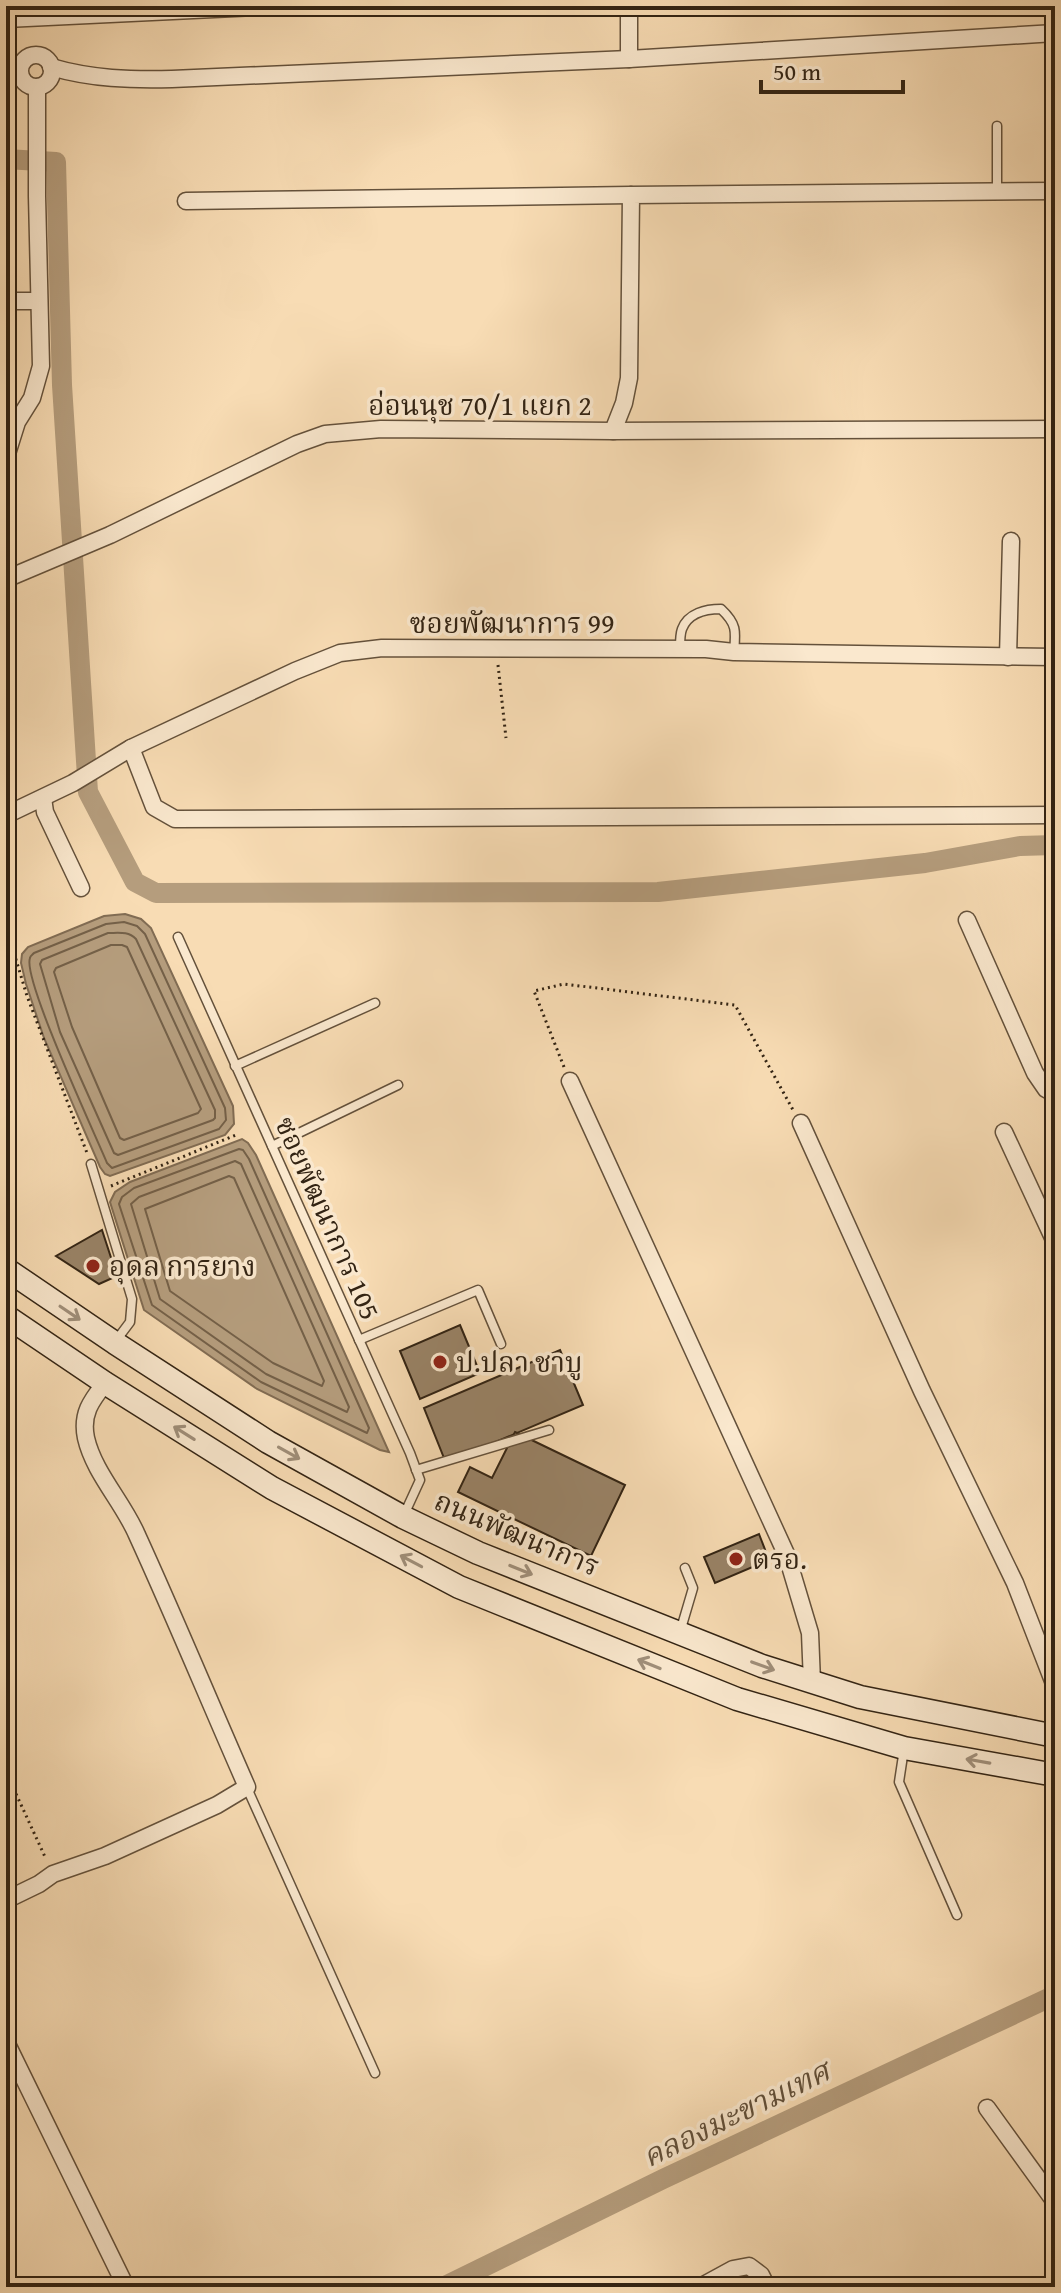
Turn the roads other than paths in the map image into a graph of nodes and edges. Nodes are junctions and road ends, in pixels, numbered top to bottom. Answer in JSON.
{"nodes":[{"id":1,"x":278,"y":6,"type":"edge"},
{"id":2,"x":629,"y":6,"type":"edge"},
{"id":3,"x":6,"y":19,"type":"edge"},
{"id":4,"x":1055,"y":33,"type":"edge"},
{"id":5,"x":629,"y":59,"type":"junction"},
{"id":6,"x":51,"y":67,"type":"junction"},
{"id":7,"x":13,"y":70,"type":"edge"},
{"id":8,"x":37,"y":87,"type":"junction"},
{"id":9,"x":997,"y":126,"type":"dead end"},
{"id":10,"x":997,"y":191,"type":"junction"},
{"id":11,"x":1055,"y":191,"type":"edge"},
{"id":12,"x":631,"y":195,"type":"junction"},
{"id":13,"x":186,"y":201,"type":"dead end"},
{"id":14,"x":6,"y":301,"type":"edge"},
{"id":15,"x":38,"y":301,"type":"junction"},
{"id":16,"x":12,"y":422,"type":"edge"},
{"id":17,"x":1055,"y":429,"type":"edge"},
{"id":18,"x":613,"y":431,"type":"junction"},
{"id":19,"x":6,"y":457,"type":"edge"},
{"id":20,"x":1011,"y":541,"type":"dead end"},
{"id":21,"x":6,"y":579,"type":"edge"},
{"id":22,"x":679,"y":649,"type":"junction"},
{"id":23,"x":734,"y":652,"type":"junction"},
{"id":24,"x":1008,"y":657,"type":"junction"},
{"id":25,"x":1055,"y":657,"type":"edge"},
{"id":26,"x":131,"y":748,"type":"junction"},
{"id":27,"x":43,"y":798,"type":"junction"},
{"id":28,"x":6,"y":815,"type":"edge"},
{"id":29,"x":1055,"y":815,"type":"edge"},
{"id":30,"x":81,"y":888,"type":"dead end"},
{"id":31,"x":967,"y":920,"type":"dead end"},
{"id":32,"x":178,"y":937,"type":"dead end"},
{"id":33,"x":375,"y":1003,"type":"dead end"},
{"id":34,"x":235,"y":1066,"type":"junction"},
{"id":35,"x":570,"y":1081,"type":"road end"},
{"id":36,"x":398,"y":1085,"type":"dead end"},
{"id":37,"x":1055,"y":1094,"type":"edge"},
{"id":38,"x":801,"y":1123,"type":"road end"},
{"id":39,"x":1004,"y":1132,"type":"dead end"},
{"id":40,"x":272,"y":1146,"type":"junction"},
{"id":41,"x":91,"y":1164,"type":"road end"},
{"id":42,"x":1055,"y":1242,"type":"edge"},
{"id":43,"x":6,"y":1269,"type":"edge"},
{"id":44,"x":6,"y":1316,"type":"edge"},
{"id":45,"x":359,"y":1340,"type":"junction"},
{"id":46,"x":115,"y":1343,"type":"junction"},
{"id":47,"x":501,"y":1344,"type":"dead end"},
{"id":48,"x":105,"y":1383,"type":"junction"},
{"id":49,"x":549,"y":1430,"type":"dead end"},
{"id":50,"x":416,"y":1470,"type":"junction"},
{"id":51,"x":403,"y":1517,"type":"junction"},
{"id":52,"x":685,"y":1568,"type":"dead end"},
{"id":53,"x":679,"y":1633,"type":"junction"},
{"id":54,"x":812,"y":1682,"type":"junction"},
{"id":55,"x":1055,"y":1686,"type":"edge"},
{"id":56,"x":1055,"y":1736,"type":"edge"},
{"id":57,"x":904,"y":1748,"type":"junction"},
{"id":58,"x":1055,"y":1775,"type":"edge"},
{"id":59,"x":247,"y":1787,"type":"junction"},
{"id":60,"x":6,"y":1900,"type":"edge"},
{"id":61,"x":957,"y":1915,"type":"dead end"},
{"id":62,"x":6,"y":2042,"type":"edge"},
{"id":63,"x":375,"y":2073,"type":"dead end"},
{"id":64,"x":987,"y":2108,"type":"dead end"},
{"id":65,"x":1055,"y":2202,"type":"edge"},
{"id":66,"x":126,"y":2287,"type":"edge"},
{"id":67,"x":700,"y":2287,"type":"edge"},
{"id":68,"x":767,"y":2287,"type":"edge"}],
"edges":[{"from":1,"to":3,"type":"street"},
{"from":2,"to":5,"type":"street"},
{"from":4,"to":5,"type":"street"},
{"from":5,"to":6,"type":"street"},
{"from":6,"to":7,"type":"street"},
{"from":6,"to":8,"type":"street"},
{"from":7,"to":8,"type":"street"},
{"from":8,"to":15,"type":"street"},
{"from":9,"to":10,"type":"lane"},
{"from":10,"to":11,"type":"street"},
{"from":10,"to":12,"type":"street"},
{"from":12,"to":13,"type":"street"},
{"from":12,"to":18,"type":"street","name":"อ่อนนุช 70/1 แยก 2"},
{"from":14,"to":15,"type":"street"},
{"from":15,"to":16,"type":"street"},
{"from":16,"to":19,"type":"street"},
{"from":17,"to":18,"type":"street"},
{"from":18,"to":21,"type":"street","name":"อ่อนนุช 70/1 แยก 2"},
{"from":20,"to":24,"type":"street"},
{"from":22,"to":23,"type":"street","name":"ซอยพัฒนาการ 99"},
{"from":22,"to":23,"type":"lane"},
{"from":22,"to":26,"type":"street","name":"ซอยพัฒนาการ 99"},
{"from":23,"to":24,"type":"street","name":"ซอยพัฒนาการ 99"},
{"from":24,"to":25,"type":"street","name":"ซอยพัฒนาการ 99"},
{"from":26,"to":27,"type":"street","name":"ซอยพัฒนาการ 99"},
{"from":26,"to":29,"type":"street"},
{"from":27,"to":28,"type":"street","name":"ซอยพัฒนาการ 99"},
{"from":27,"to":30,"type":"street"},
{"from":31,"to":37,"type":"street"},
{"from":32,"to":34,"type":"lane","name":"ซอยพัฒนาการ 105"},
{"from":33,"to":34,"type":"lane"},
{"from":34,"to":40,"type":"lane","name":"ซอยพัฒนาการ 105"},
{"from":35,"to":54,"type":"street"},
{"from":36,"to":40,"type":"lane"},
{"from":38,"to":55,"type":"street"},
{"from":39,"to":42,"type":"street"},
{"from":40,"to":45,"type":"lane","name":"ซอยพัฒนาการ 105"},
{"from":41,"to":46,"type":"lane"},
{"from":43,"to":46,"type":"main road","name":"ถนนพัฒนาการ","one_way":true},
{"from":44,"to":48,"type":"main road"},
{"from":45,"to":47,"type":"lane"},
{"from":45,"to":50,"type":"lane","name":"ซอยพัฒนาการ 105"},
{"from":46,"to":51,"type":"main road","name":"ถนนพัฒนาการ","one_way":true},
{"from":57,"to":48,"type":"main road","one_way":true},
{"from":48,"to":59,"type":"street"},
{"from":49,"to":50,"type":"lane"},
{"from":50,"to":51,"type":"lane"},
{"from":51,"to":53,"type":"main road","name":"ถนนพัฒนาการ","one_way":true},
{"from":52,"to":53,"type":"lane"},
{"from":53,"to":54,"type":"main road","name":"ถนนพัฒนาการ","one_way":true},
{"from":54,"to":56,"type":"main road","name":"ถนนพัฒนาการ"},
{"from":58,"to":57,"type":"main road","one_way":true},
{"from":57,"to":61,"type":"lane"},
{"from":59,"to":60,"type":"street"},
{"from":59,"to":63,"type":"lane"},
{"from":62,"to":66,"type":"street"},
{"from":64,"to":65,"type":"street"},
{"from":67,"to":68,"type":"street"}]}
